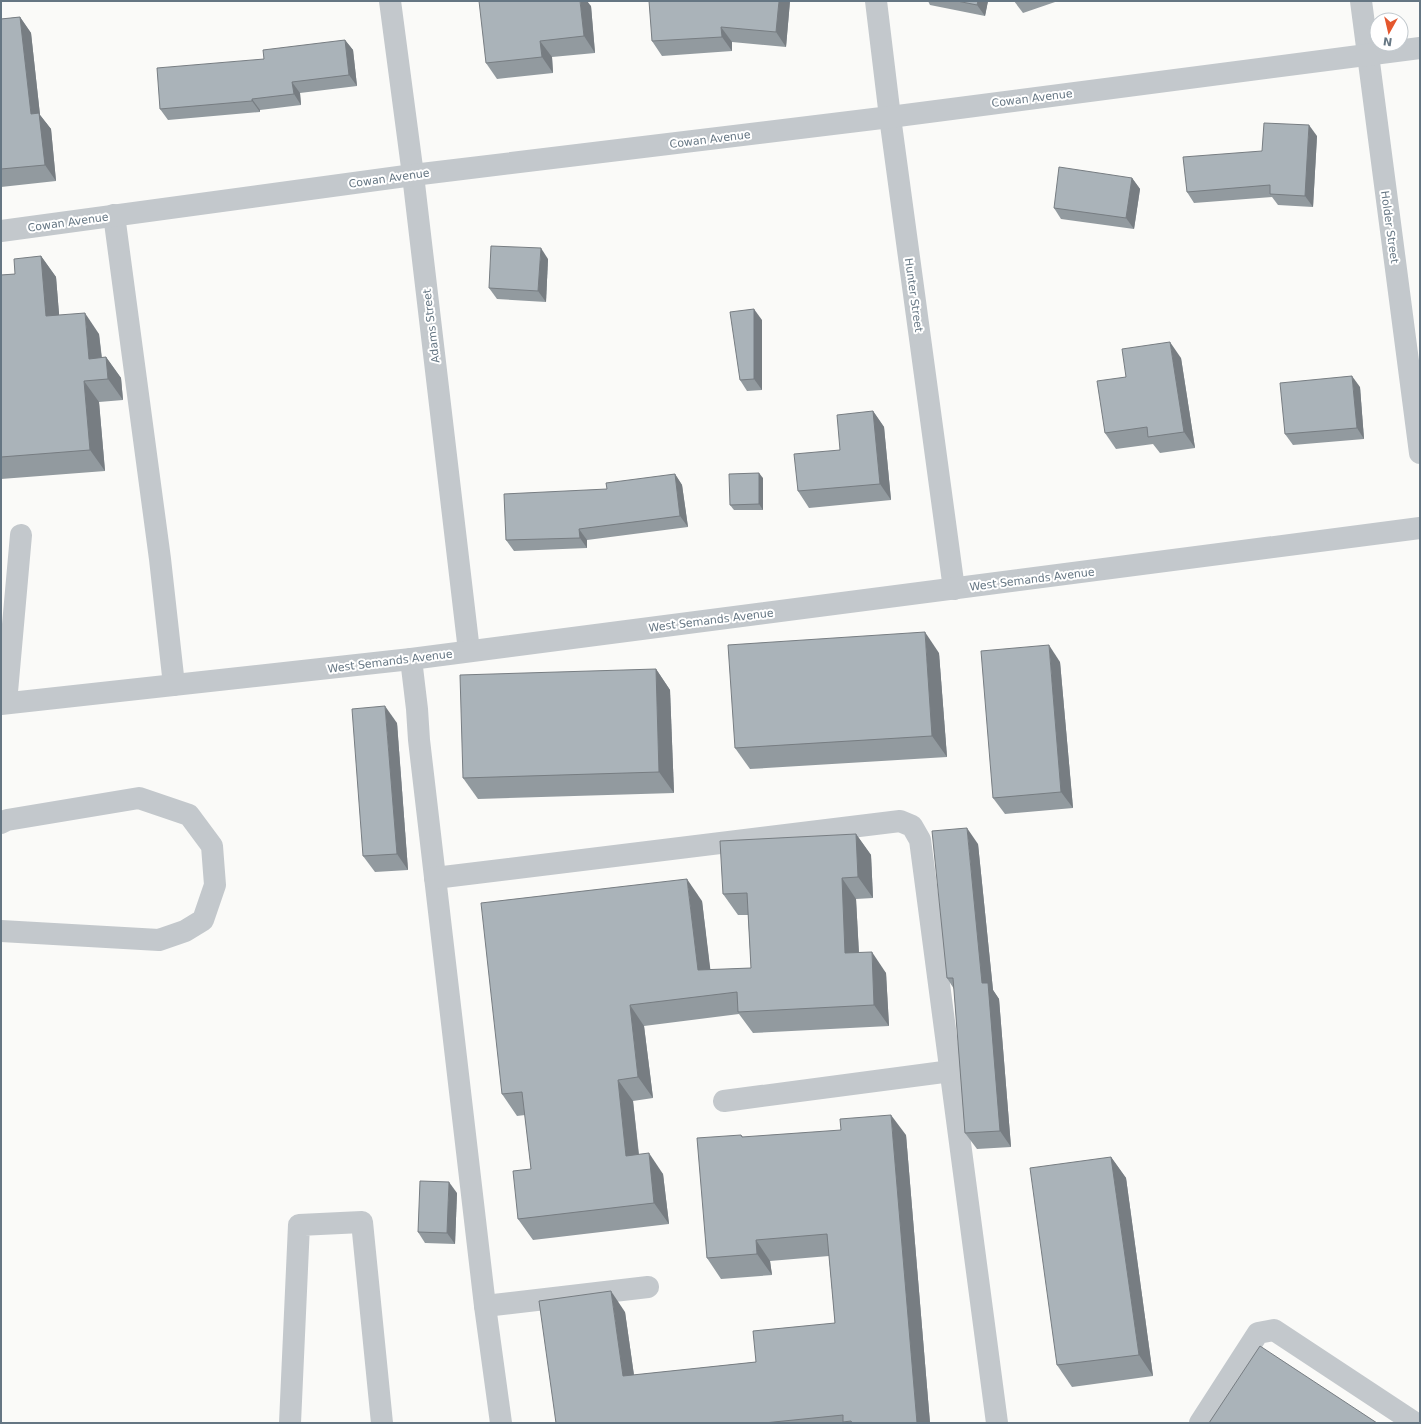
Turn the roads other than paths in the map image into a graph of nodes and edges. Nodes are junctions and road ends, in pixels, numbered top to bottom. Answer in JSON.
{"nodes":[{"id":1,"x":390,"y":1,"type":"edge"},
{"id":2,"x":876,"y":1,"type":"edge"},
{"id":3,"x":1361,"y":1,"type":"edge"},
{"id":4,"x":1420,"y":48,"type":"edge"},
{"id":5,"x":1367,"y":55,"type":"junction"},
{"id":6,"x":890,"y":117,"type":"junction"},
{"id":7,"x":413,"y":175,"type":"junction"},
{"id":8,"x":114,"y":215,"type":"junction"},
{"id":9,"x":1,"y":231,"type":"edge"},
{"id":10,"x":1420,"y":453,"type":"edge"},
{"id":11,"x":1420,"y":528,"type":"edge"},
{"id":12,"x":21,"y":535,"type":"dead end"},
{"id":13,"x":954,"y":589,"type":"junction"},
{"id":14,"x":6,"y":643,"type":"edge"},
{"id":15,"x":469,"y":651,"type":"junction"},
{"id":16,"x":411,"y":659,"type":"junction"},
{"id":17,"x":174,"y":685,"type":"junction"},
{"id":18,"x":3,"y":704,"type":"edge"},
{"id":19,"x":1,"y":823,"type":"edge"},
{"id":20,"x":435,"y":878,"type":"junction"},
{"id":21,"x":1,"y":931,"type":"edge"},
{"id":22,"x":950,"y":1071,"type":"junction"},
{"id":23,"x":724,"y":1101,"type":"dead end"},
{"id":24,"x":648,"y":1287,"type":"dead end"},
{"id":25,"x":486,"y":1306,"type":"junction"},
{"id":26,"x":290,"y":1423,"type":"edge"},
{"id":27,"x":382,"y":1423,"type":"edge"},
{"id":28,"x":501,"y":1423,"type":"edge"},
{"id":29,"x":997,"y":1423,"type":"edge"},
{"id":30,"x":1200,"y":1423,"type":"edge"},
{"id":31,"x":1415,"y":1423,"type":"edge"}],
"edges":[{"from":1,"to":7,"type":"street","name":"Adams Street"},
{"from":2,"to":6,"type":"street","name":"Hunter Street"},
{"from":3,"to":5,"type":"street","name":"Holder Street"},
{"from":4,"to":5,"type":"street","name":"Cowan Avenue"},
{"from":5,"to":6,"type":"street","name":"Cowan Avenue"},
{"from":5,"to":10,"type":"street","name":"Holder Street"},
{"from":6,"to":7,"type":"street","name":"Cowan Avenue"},
{"from":6,"to":13,"type":"street","name":"Hunter Street"},
{"from":7,"to":8,"type":"street","name":"Cowan Avenue"},
{"from":7,"to":15,"type":"street","name":"Adams Street"},
{"from":8,"to":9,"type":"street","name":"Cowan Avenue"},
{"from":8,"to":17,"type":"street"},
{"from":11,"to":13,"type":"street","name":"West Semands Avenue"},
{"from":12,"to":14,"type":"street"},
{"from":13,"to":15,"type":"street","name":"West Semands Avenue"},
{"from":14,"to":18,"type":"street"},
{"from":15,"to":16,"type":"street","name":"West Semands Avenue"},
{"from":16,"to":17,"type":"street","name":"West Semands Avenue"},
{"from":16,"to":20,"type":"street"},
{"from":17,"to":18,"type":"street","name":"West Semands Avenue"},
{"from":19,"to":21,"type":"street"},
{"from":20,"to":22,"type":"street"},
{"from":20,"to":25,"type":"street"},
{"from":22,"to":23,"type":"street"},
{"from":22,"to":29,"type":"street"},
{"from":24,"to":25,"type":"street"},
{"from":25,"to":28,"type":"street"},
{"from":26,"to":27,"type":"street"},
{"from":30,"to":31,"type":"street"}]}
